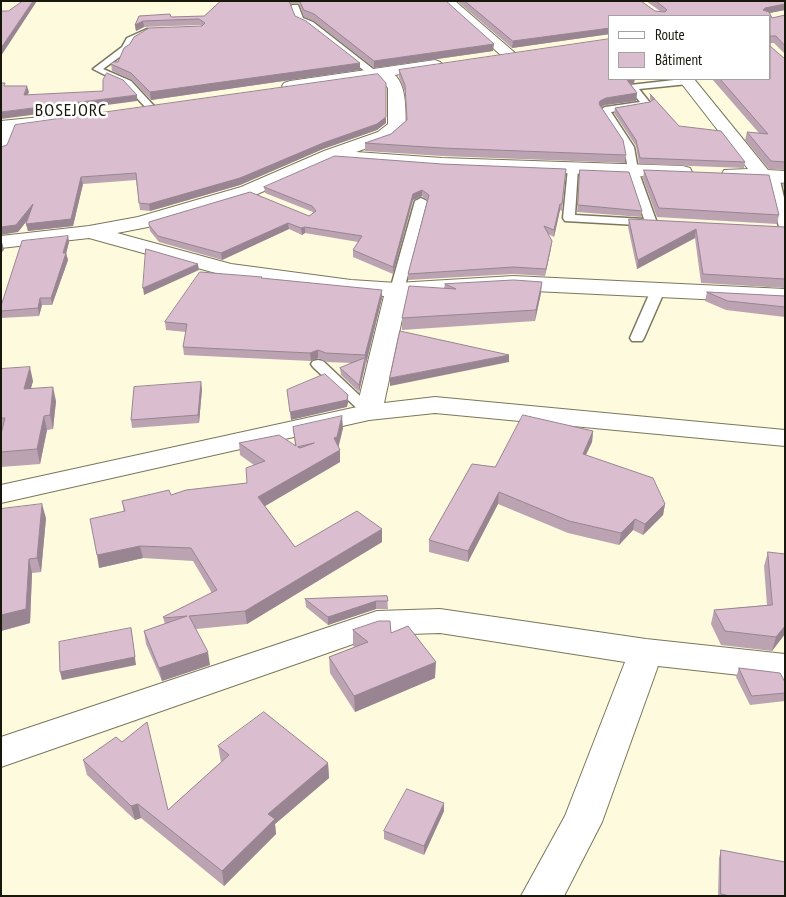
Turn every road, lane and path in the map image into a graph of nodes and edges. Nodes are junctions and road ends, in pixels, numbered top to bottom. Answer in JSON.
{"nodes":[{"id":1,"x":447,"y":1,"type":"edge"},
{"id":2,"x":295,"y":7,"type":"dead end"},
{"id":3,"x":164,"y":30,"type":"edge"},
{"id":4,"x":527,"y":52,"type":"edge"},
{"id":5,"x":509,"y":55,"type":"junction"},
{"id":6,"x":490,"y":58,"type":"edge"},
{"id":7,"x":451,"y":63,"type":"edge"},
{"id":8,"x":378,"y":73,"type":"junction"},
{"id":9,"x":687,"y":80,"type":"edge"},
{"id":10,"x":276,"y":88,"type":"edge"},
{"id":11,"x":170,"y":104,"type":"edge"},
{"id":12,"x":150,"y":106,"type":"junction"},
{"id":13,"x":131,"y":109,"type":"edge"},
{"id":14,"x":63,"y":119,"type":"edge"},
{"id":15,"x":4,"y":126,"type":"edge"},
{"id":16,"x":1,"y":147,"type":"edge"},
{"id":17,"x":330,"y":155,"type":"junction"},
{"id":18,"x":574,"y":168,"type":"junction"},
{"id":19,"x":634,"y":170,"type":"junction"},
{"id":20,"x":773,"y":176,"type":"edge"},
{"id":21,"x":420,"y":201,"type":"edge"},
{"id":22,"x":782,"y":229,"type":"edge"},
{"id":23,"x":89,"y":232,"type":"junction"},
{"id":24,"x":1,"y":242,"type":"edge"},
{"id":25,"x":397,"y":290,"type":"junction"},
{"id":26,"x":658,"y":290,"type":"junction"},
{"id":27,"x":785,"y":296,"type":"edge"},
{"id":28,"x":637,"y":338,"type":"dead end"},
{"id":29,"x":318,"y":364,"type":"dead end"},
{"id":30,"x":369,"y":412,"type":"junction"},
{"id":31,"x":785,"y":438,"type":"edge"},
{"id":32,"x":1,"y":494,"type":"edge"},
{"id":33,"x":646,"y":652,"type":"junction"},
{"id":34,"x":785,"y":667,"type":"edge"},
{"id":35,"x":1,"y":752,"type":"edge"},
{"id":36,"x":542,"y":896,"type":"edge"}],
"edges":[{"from":1,"to":5,"type":"street"},
{"from":2,"to":8,"type":"lane"},
{"from":3,"to":12,"type":"lane"},
{"from":4,"to":5,"type":"street"},
{"from":5,"to":6,"type":"street"},
{"from":7,"to":8,"type":"street"},
{"from":8,"to":10,"type":"street"},
{"from":8,"to":17,"type":"street"},
{"from":9,"to":19,"type":"lane"},
{"from":9,"to":20,"type":"street"},
{"from":11,"to":12,"type":"street"},
{"from":12,"to":13,"type":"street"},
{"from":14,"to":15,"type":"street"},
{"from":15,"to":16,"type":"street"},
{"from":17,"to":18,"type":"street"},
{"from":17,"to":23,"type":"street"},
{"from":18,"to":19,"type":"street"},
{"from":18,"to":19,"type":"lane"},
{"from":19,"to":20,"type":"street"},
{"from":20,"to":22,"type":"lane"},
{"from":21,"to":25,"type":"lane"},
{"from":23,"to":24,"type":"street"},
{"from":23,"to":25,"type":"street"},
{"from":25,"to":26,"type":"street"},
{"from":25,"to":30,"type":"street"},
{"from":26,"to":27,"type":"street"},
{"from":26,"to":28,"type":"lane"},
{"from":29,"to":30,"type":"lane"},
{"from":30,"to":31,"type":"street"},
{"from":30,"to":32,"type":"street"},
{"from":33,"to":34,"type":"street"},
{"from":33,"to":35,"type":"street"},
{"from":33,"to":36,"type":"street"}]}
